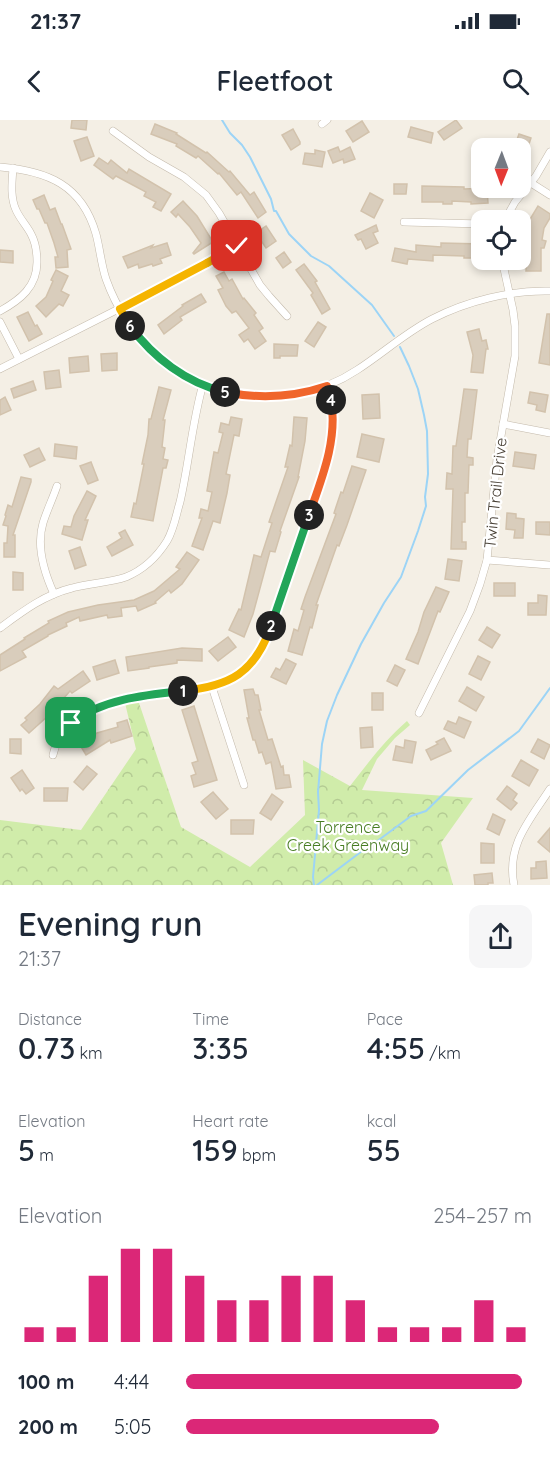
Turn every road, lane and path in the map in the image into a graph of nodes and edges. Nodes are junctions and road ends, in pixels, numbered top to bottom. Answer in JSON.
{"nodes":[{"id":1,"x":113,"y":131,"type":"dead end"},
{"id":2,"x":550,"y":152,"type":"edge"},
{"id":3,"x":0,"y":167,"type":"edge"},
{"id":4,"x":13,"y":168,"type":"junction"},
{"id":5,"x":531,"y":183,"type":"joint"},
{"id":6,"x":550,"y":195,"type":"edge"},
{"id":7,"x":404,"y":222,"type":"dead end"},
{"id":8,"x":471,"y":224,"type":"edge"},
{"id":9,"x":237,"y":246,"type":"junction"},
{"id":10,"x":504,"y":270,"type":"edge"},
{"id":11,"x":550,"y":291,"type":"edge"},
{"id":12,"x":510,"y":295,"type":"junction"},
{"id":13,"x":120,"y":309,"type":"junction"},
{"id":14,"x":0,"y":311,"type":"edge"},
{"id":15,"x":288,"y":316,"type":"dead end"},
{"id":16,"x":0,"y":322,"type":"edge"},
{"id":17,"x":19,"y":360,"type":"junction"},
{"id":18,"x":0,"y":369,"type":"edge"},
{"id":19,"x":203,"y":384,"type":"junction"},
{"id":20,"x":327,"y":386,"type":"junction"},
{"id":21,"x":503,"y":424,"type":"junction"},
{"id":22,"x":550,"y":433,"type":"edge"},
{"id":23,"x":57,"y":486,"type":"dead end"},
{"id":24,"x":487,"y":560,"type":"junction"},
{"id":25,"x":549,"y":565,"type":"edge"},
{"id":26,"x":54,"y":594,"type":"junction"},
{"id":27,"x":0,"y":628,"type":"edge"},
{"id":28,"x":212,"y":687,"type":"junction"},
{"id":29,"x":419,"y":713,"type":"dead end"},
{"id":30,"x":52,"y":754,"type":"dead end"},
{"id":31,"x":244,"y":785,"type":"dead end"},
{"id":32,"x":550,"y":789,"type":"edge"},
{"id":33,"x":514,"y":885,"type":"edge"}],
"edges":[{"from":1,"to":9,"type":"street"},
{"from":2,"to":5,"type":"street"},
{"from":3,"to":4,"type":"street"},
{"from":4,"to":13,"type":"street"},
{"from":4,"to":14,"type":"street"},
{"from":5,"to":6,"type":"street"},
{"from":7,"to":8,"type":"street"},
{"from":9,"to":13,"type":"street"},
{"from":9,"to":15,"type":"street"},
{"from":10,"to":12,"type":"street","name":"Twin Trail Drive"},
{"from":11,"to":12,"type":"street"},
{"from":12,"to":20,"type":"street"},
{"from":12,"to":21,"type":"street","name":"Twin Trail Drive"},
{"from":13,"to":17,"type":"street"},
{"from":13,"to":19,"type":"street"},
{"from":16,"to":17,"type":"street"},
{"from":17,"to":18,"type":"street"},
{"from":19,"to":20,"type":"street"},
{"from":19,"to":26,"type":"street"},
{"from":20,"to":28,"type":"street"},
{"from":21,"to":22,"type":"street"},
{"from":21,"to":24,"type":"street","name":"Twin Trail Drive"},
{"from":23,"to":26,"type":"street"},
{"from":24,"to":25,"type":"street"},
{"from":24,"to":29,"type":"street","name":"Twin Trail Drive"},
{"from":26,"to":27,"type":"street"},
{"from":28,"to":30,"type":"street"},
{"from":28,"to":31,"type":"street"},
{"from":32,"to":33,"type":"street"}]}
